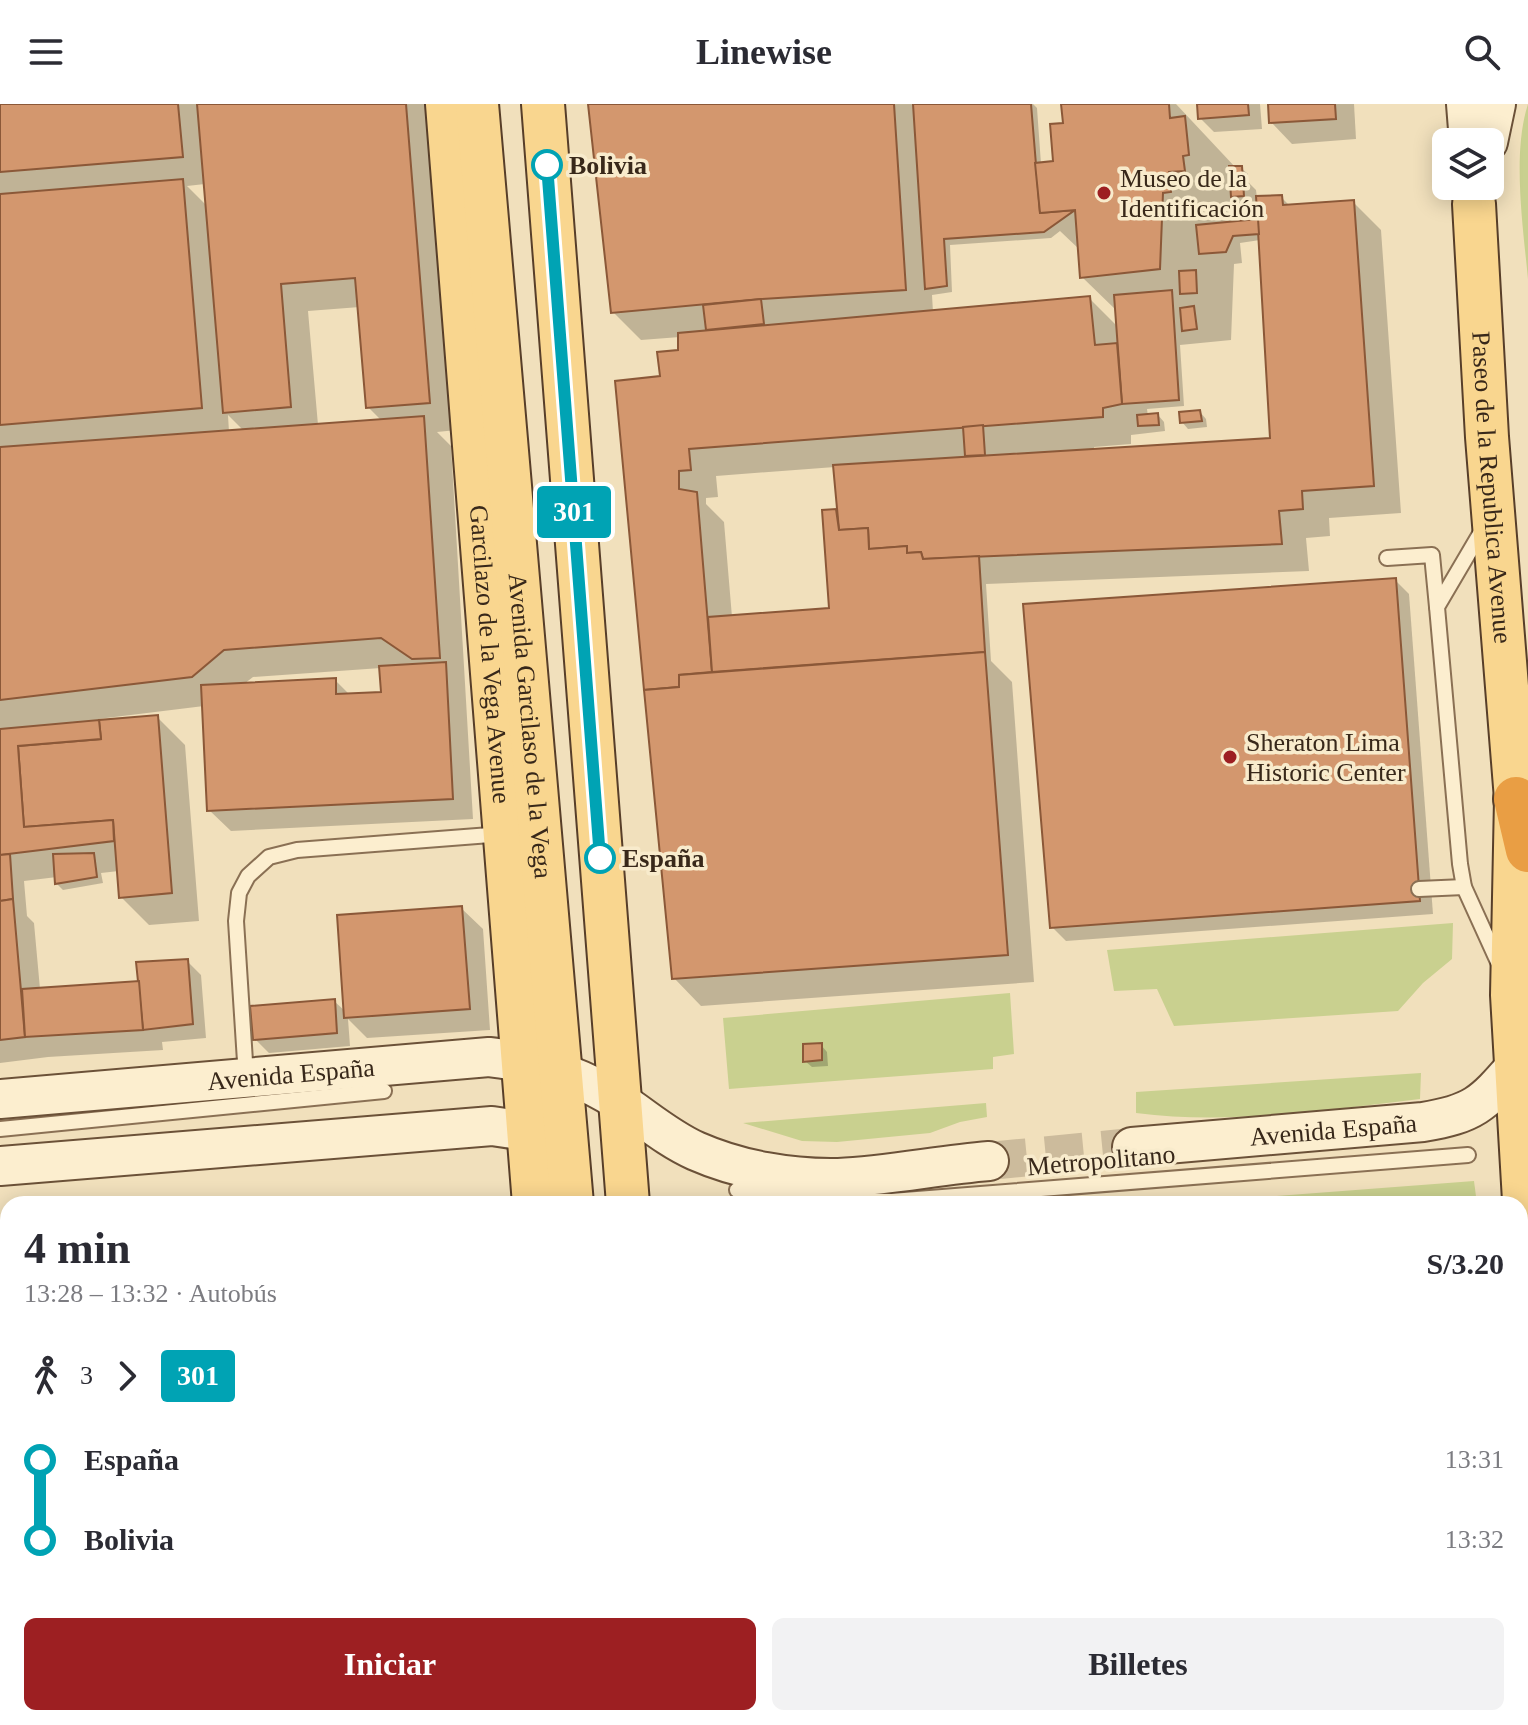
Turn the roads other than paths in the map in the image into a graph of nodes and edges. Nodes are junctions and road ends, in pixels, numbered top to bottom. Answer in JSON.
{"nodes":[{"id":1,"x":447,"y":104,"type":"edge"},
{"id":2,"x":477,"y":104,"type":"edge"},
{"id":3,"x":543,"y":104,"type":"edge"},
{"id":4,"x":1475,"y":200,"type":"edge"},
{"id":5,"x":1493,"y":513,"type":"junction"},
{"id":6,"x":1387,"y":558,"type":"dead end"},
{"id":7,"x":1437,"y":607,"type":"junction"},
{"id":8,"x":1516,"y":799,"type":"junction"},
{"id":9,"x":503,"y":834,"type":"junction"},
{"id":10,"x":1528,"y":850,"type":"edge"},
{"id":11,"x":1464,"y":887,"type":"junction"},
{"id":12,"x":1419,"y":889,"type":"dead end"},
{"id":13,"x":1512,"y":995,"type":"junction"},
{"id":14,"x":614,"y":1031,"type":"junction"},
{"id":15,"x":1515,"y":1067,"type":"junction"},
{"id":16,"x":246,"y":1078,"type":"junction"},
{"id":17,"x":384,"y":1091,"type":"dead end"},
{"id":18,"x":538,"y":1097,"type":"junction"},
{"id":19,"x":0,"y":1099,"type":"edge"},
{"id":20,"x":621,"y":1102,"type":"junction"},
{"id":21,"x":0,"y":1129,"type":"edge"},
{"id":22,"x":1132,"y":1147,"type":"tunnel mouth"},
{"id":23,"x":1468,"y":1155,"type":"dead end"},
{"id":24,"x":989,"y":1161,"type":"tunnel mouth"},
{"id":25,"x":0,"y":1166,"type":"edge"},
{"id":26,"x":737,"y":1190,"type":"dead end"},
{"id":27,"x":560,"y":1192,"type":"edge"},
{"id":28,"x":627,"y":1196,"type":"edge"},
{"id":29,"x":792,"y":1196,"type":"edge"},
{"id":30,"x":955,"y":1196,"type":"edge"},
{"id":31,"x":1523,"y":1196,"type":"edge"}],
"edges":[{"from":1,"to":9,"type":"main road","name":"Garcilazo de la Vega Avenue"},
{"from":2,"to":18,"type":"main road","name":"Avenida Garcilaso de la Vega"},
{"from":3,"to":14,"type":"main road"},
{"from":4,"to":5,"type":"main road","name":"Paseo de la Republica Avenue"},
{"from":5,"to":7,"type":"lane"},
{"from":5,"to":8,"type":"main road","name":"Paseo de la Republica Avenue"},
{"from":6,"to":7,"type":"lane"},
{"from":7,"to":11,"type":"lane"},
{"from":8,"to":10,"type":"highway"},
{"from":8,"to":13,"type":"main road","name":"Paseo de la Republica Avenue"},
{"from":9,"to":16,"type":"lane"},
{"from":9,"to":18,"type":"main road","name":"Garcilazo de la Vega Avenue"},
{"from":11,"to":12,"type":"lane"},
{"from":11,"to":13,"type":"lane"},
{"from":13,"to":15,"type":"main road","name":"Paseo de la Republica Avenue"},
{"from":14,"to":18,"type":"street"},
{"from":14,"to":20,"type":"main road"},
{"from":15,"to":22,"type":"street","name":"Avenida España"},
{"from":15,"to":31,"type":"main road","name":"Paseo de la Republica Avenue"},
{"from":16,"to":18,"type":"street","name":"Avenida España"},
{"from":16,"to":19,"type":"street","name":"Avenida España"},
{"from":17,"to":21,"type":"lane"},
{"from":18,"to":20,"type":"street","name":"Avenida España"},
{"from":18,"to":25,"type":"street"},
{"from":18,"to":27,"type":"main road","name":"Avenida Garcilaso de la Vega"},
{"from":18,"to":27,"type":"main road","name":"Garcilazo de la Vega Avenue"},
{"from":20,"to":24,"type":"street","name":"Avenida España"},
{"from":20,"to":28,"type":"main road"},
{"from":23,"to":30,"type":"lane","name":"Metropolitano"},
{"from":26,"to":29,"type":"lane","name":"Metropolitano"}]}
